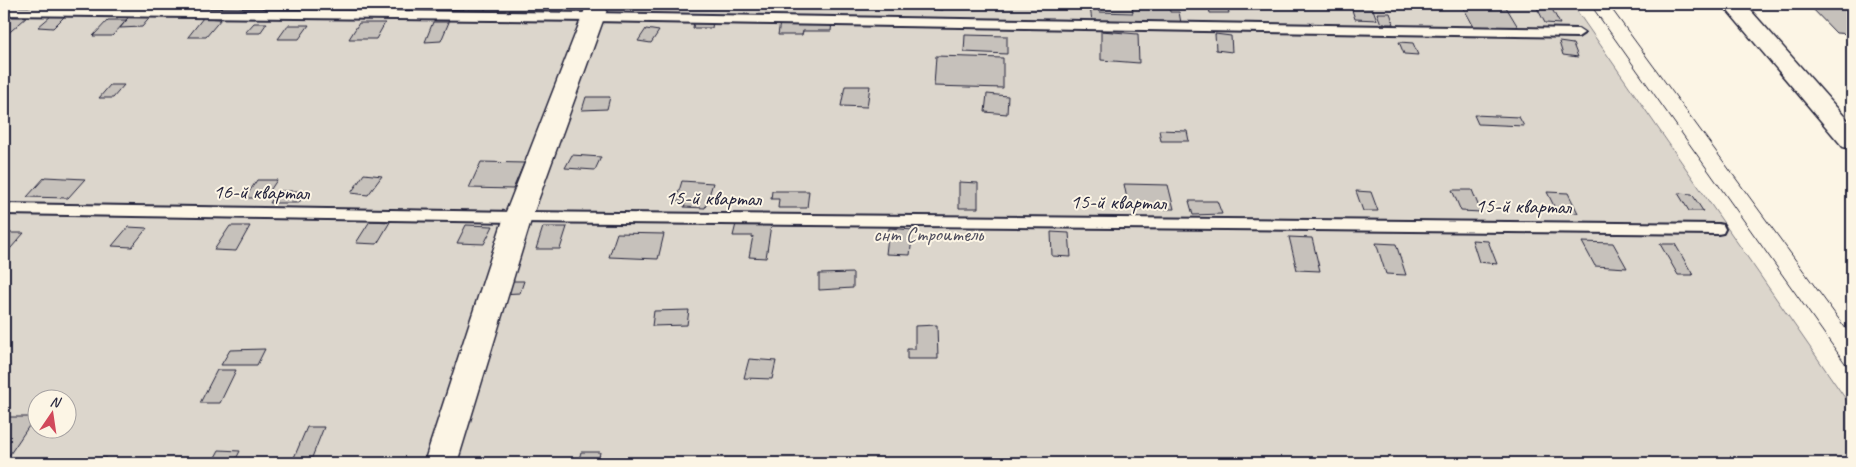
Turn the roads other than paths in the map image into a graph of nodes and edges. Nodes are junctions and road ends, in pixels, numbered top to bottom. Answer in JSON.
{"nodes":[{"id":1,"x":1733,"y":4,"type":"edge"},
{"id":2,"x":595,"y":10,"type":"edge"},
{"id":3,"x":4,"y":11,"type":"edge"},
{"id":4,"x":1578,"y":33,"type":"dead end"},
{"id":5,"x":1852,"y":141,"type":"edge"},
{"id":6,"x":4,"y":209,"type":"edge"},
{"id":7,"x":518,"y":217,"type":"junction"},
{"id":8,"x":1718,"y":229,"type":"dead end"},
{"id":9,"x":440,"y":463,"type":"edge"}],
"edges":[{"from":1,"to":5,"type":"street"},
{"from":2,"to":3,"type":"lane"},
{"from":2,"to":4,"type":"lane"},
{"from":2,"to":7,"type":"street"},
{"from":6,"to":7,"type":"lane","name":"16-й квартал"},
{"from":7,"to":8,"type":"lane","name":"15-й квартал"},
{"from":7,"to":9,"type":"street"}]}
